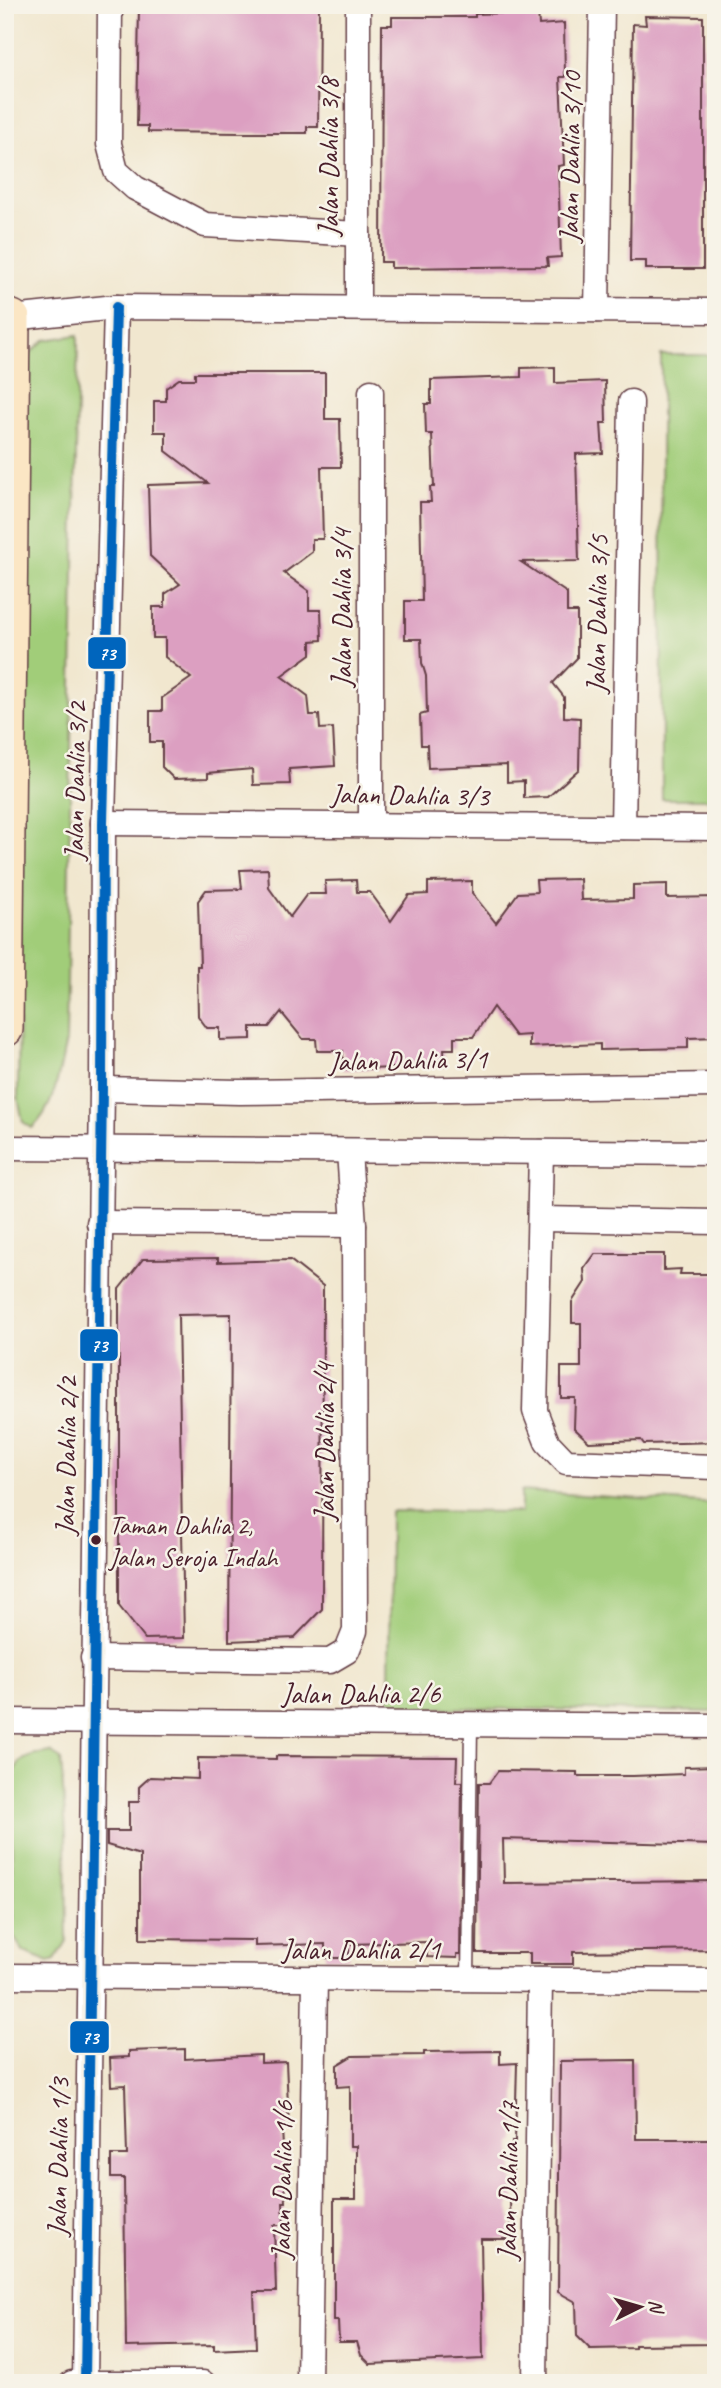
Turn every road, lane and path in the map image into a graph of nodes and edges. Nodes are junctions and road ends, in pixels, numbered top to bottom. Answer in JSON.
{"nodes":[{"id":1,"x":110,"y":5,"type":"edge"},
{"id":2,"x":358,"y":5,"type":"edge"},
{"id":3,"x":602,"y":5,"type":"edge"},
{"id":4,"x":358,"y":233,"type":"junction"},
{"id":5,"x":117,"y":307,"type":"junction"},
{"id":6,"x":358,"y":308,"type":"junction"},
{"id":7,"x":597,"y":310,"type":"junction"},
{"id":8,"x":716,"y":311,"type":"edge"},
{"id":9,"x":9,"y":318,"type":"edge"},
{"id":10,"x":371,"y":392,"type":"dead end"},
{"id":11,"x":631,"y":402,"type":"dead end"},
{"id":12,"x":7,"y":620,"type":"edge"},
{"id":13,"x":103,"y":823,"type":"junction"},
{"id":14,"x":371,"y":824,"type":"junction"},
{"id":15,"x":623,"y":827,"type":"junction"},
{"id":16,"x":716,"y":828,"type":"edge"},
{"id":17,"x":5,"y":1028,"type":"edge"},
{"id":18,"x":716,"y":1085,"type":"edge"},
{"id":19,"x":102,"y":1089,"type":"junction"},
{"id":20,"x":5,"y":1149,"type":"edge"},
{"id":21,"x":100,"y":1150,"type":"junction"},
{"id":22,"x":349,"y":1151,"type":"junction"},
{"id":23,"x":541,"y":1152,"type":"junction"},
{"id":24,"x":716,"y":1153,"type":"edge"},
{"id":25,"x":540,"y":1220,"type":"junction"},
{"id":26,"x":716,"y":1222,"type":"edge"},
{"id":27,"x":99,"y":1223,"type":"junction"},
{"id":28,"x":354,"y":1225,"type":"junction"},
{"id":29,"x":716,"y":1467,"type":"edge"},
{"id":30,"x":93,"y":1658,"type":"junction"},
{"id":31,"x":5,"y":1721,"type":"edge"},
{"id":32,"x":93,"y":1721,"type":"junction"},
{"id":33,"x":471,"y":1724,"type":"junction"},
{"id":34,"x":716,"y":1726,"type":"edge"},
{"id":35,"x":5,"y":1976,"type":"edge"},
{"id":36,"x":90,"y":1977,"type":"junction"},
{"id":37,"x":314,"y":1978,"type":"junction"},
{"id":38,"x":468,"y":1980,"type":"junction"},
{"id":39,"x":540,"y":1980,"type":"junction"},
{"id":40,"x":716,"y":1981,"type":"edge"},
{"id":41,"x":85,"y":2382,"type":"edge"},
{"id":42,"x":72,"y":2383,"type":"edge"},
{"id":43,"x":202,"y":2383,"type":"edge"},
{"id":44,"x":309,"y":2383,"type":"edge"},
{"id":45,"x":535,"y":2383,"type":"edge"}],
"edges":[{"from":1,"to":4,"type":"street"},
{"from":2,"to":4,"type":"street","name":"Jalan Dahlia 3/8"},
{"from":3,"to":7,"type":"street","name":"Jalan Dahlia 3/10"},
{"from":4,"to":6,"type":"street","name":"Jalan Dahlia 3/8"},
{"from":5,"to":6,"type":"street"},
{"from":5,"to":9,"type":"street"},
{"from":5,"to":13,"type":"street","name":"Jalan Dahlia 3/2"},
{"from":6,"to":7,"type":"street"},
{"from":7,"to":8,"type":"street"},
{"from":9,"to":12,"type":"street"},
{"from":10,"to":14,"type":"street","name":"Jalan Dahlia 3/4"},
{"from":11,"to":15,"type":"street","name":"Jalan Dahlia 3/5"},
{"from":12,"to":17,"type":"street"},
{"from":13,"to":14,"type":"street","name":"Jalan Dahlia 3/3"},
{"from":13,"to":19,"type":"street","name":"Jalan Dahlia 3/2"},
{"from":14,"to":15,"type":"street","name":"Jalan Dahlia 3/3"},
{"from":15,"to":16,"type":"street","name":"Jalan Dahlia 3/3"},
{"from":18,"to":19,"type":"street","name":"Jalan Dahlia 3/1"},
{"from":19,"to":21,"type":"street","name":"Jalan Dahlia 3/2"},
{"from":20,"to":21,"type":"street"},
{"from":21,"to":22,"type":"street"},
{"from":21,"to":27,"type":"street","name":"Jalan Dahlia 2/2"},
{"from":22,"to":23,"type":"street"},
{"from":22,"to":28,"type":"street","name":"Jalan Dahlia 2/4"},
{"from":23,"to":24,"type":"street"},
{"from":23,"to":25,"type":"street"},
{"from":25,"to":26,"type":"street"},
{"from":25,"to":29,"type":"street"},
{"from":27,"to":28,"type":"street"},
{"from":27,"to":30,"type":"street","name":"Jalan Dahlia 2/2"},
{"from":28,"to":30,"type":"street","name":"Jalan Dahlia 2/4"},
{"from":30,"to":32,"type":"street","name":"Jalan Dahlia 2/2"},
{"from":31,"to":32,"type":"street","name":"Jalan Dahlia 2/6"},
{"from":32,"to":33,"type":"street","name":"Jalan Dahlia 2/6"},
{"from":32,"to":36,"type":"street","name":"Jalan Dahlia 1/3"},
{"from":33,"to":34,"type":"street","name":"Jalan Dahlia 2/6"},
{"from":33,"to":38,"type":"lane"},
{"from":35,"to":36,"type":"street","name":"Jalan Dahlia 2/1"},
{"from":36,"to":37,"type":"street","name":"Jalan Dahlia 2/1"},
{"from":36,"to":41,"type":"street","name":"Jalan Dahlia 1/3"},
{"from":37,"to":38,"type":"street","name":"Jalan Dahlia 2/1"},
{"from":37,"to":44,"type":"street","name":"Jalan Dahlia 1/6"},
{"from":38,"to":39,"type":"street","name":"Jalan Dahlia 2/1"},
{"from":39,"to":40,"type":"street","name":"Jalan Dahlia 2/1"},
{"from":39,"to":45,"type":"street","name":"Jalan Dahlia 1/7"},
{"from":41,"to":42,"type":"street"},
{"from":41,"to":43,"type":"street"}]}
